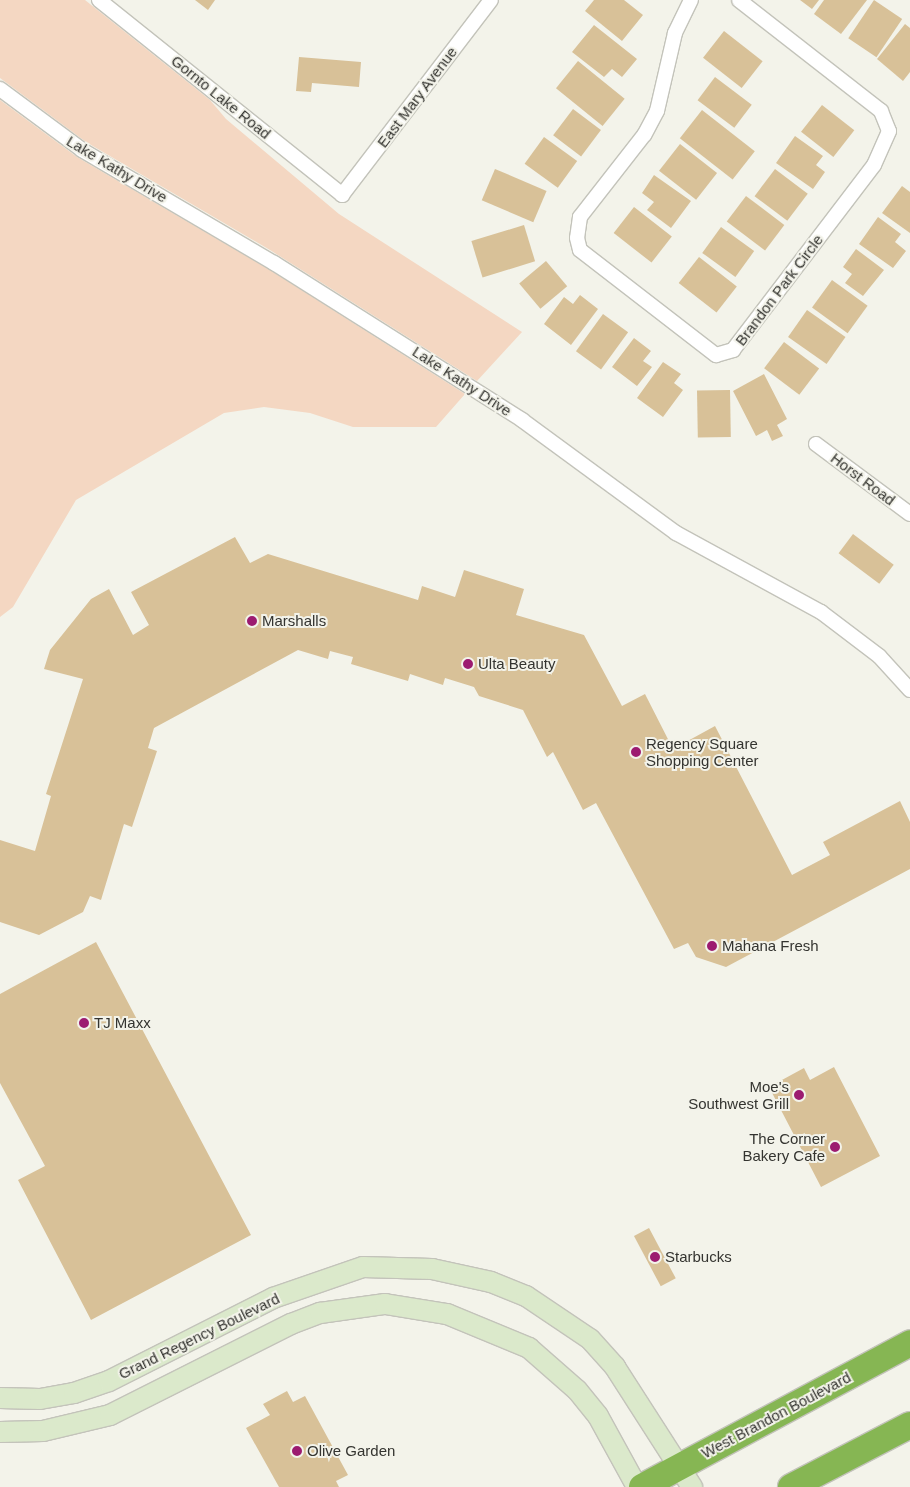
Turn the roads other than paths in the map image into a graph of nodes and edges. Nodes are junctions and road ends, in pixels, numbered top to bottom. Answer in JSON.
{"nodes":[{"id":1,"x":100,"y":0,"type":"edge"},
{"id":2,"x":491,"y":0,"type":"edge"},
{"id":3,"x":691,"y":0,"type":"edge"},
{"id":4,"x":739,"y":0,"type":"edge"},
{"id":5,"x":0,"y":89,"type":"edge"},
{"id":6,"x":342,"y":195,"type":"joint"},
{"id":7,"x":816,"y":444,"type":"dead end"},
{"id":8,"x":910,"y":514,"type":"edge"},
{"id":9,"x":910,"y":690,"type":"edge"},
{"id":10,"x":910,"y":1343,"type":"edge"},
{"id":11,"x":154,"y":1358,"type":"junction"},
{"id":12,"x":169,"y":1387,"type":"junction"},
{"id":13,"x":0,"y":1398,"type":"edge"},
{"id":14,"x":910,"y":1425,"type":"edge"},
{"id":15,"x":0,"y":1432,"type":"edge"},
{"id":16,"x":686,"y":1477,"type":"edge"},
{"id":17,"x":637,"y":1487,"type":"edge"},
{"id":18,"x":642,"y":1487,"type":"edge"},
{"id":19,"x":791,"y":1487,"type":"edge"}],
"edges":[{"from":1,"to":6,"type":"street","name":"Gornto Lake Road"},
{"from":2,"to":6,"type":"street","name":"East Mary Avenue"},
{"from":3,"to":4,"type":"street","name":"Brandon Park Circle"},
{"from":5,"to":9,"type":"street","name":"Lake Kathy Drive"},
{"from":7,"to":8,"type":"street","name":"Horst Road"},
{"from":10,"to":16,"type":"highway","name":"West Brandon Boulevard"},
{"from":11,"to":12,"type":"street"},
{"from":11,"to":13,"type":"street","name":"Grand Regency Boulevard"},
{"from":11,"to":16,"type":"street","name":"Grand Regency Boulevard"},
{"from":12,"to":15,"type":"street","name":"Grand Regency Boulevard"},
{"from":12,"to":17,"type":"street","name":"Grand Regency Boulevard"},
{"from":14,"to":19,"type":"highway"},
{"from":16,"to":18,"type":"highway","name":"West Brandon Boulevard"}]}
